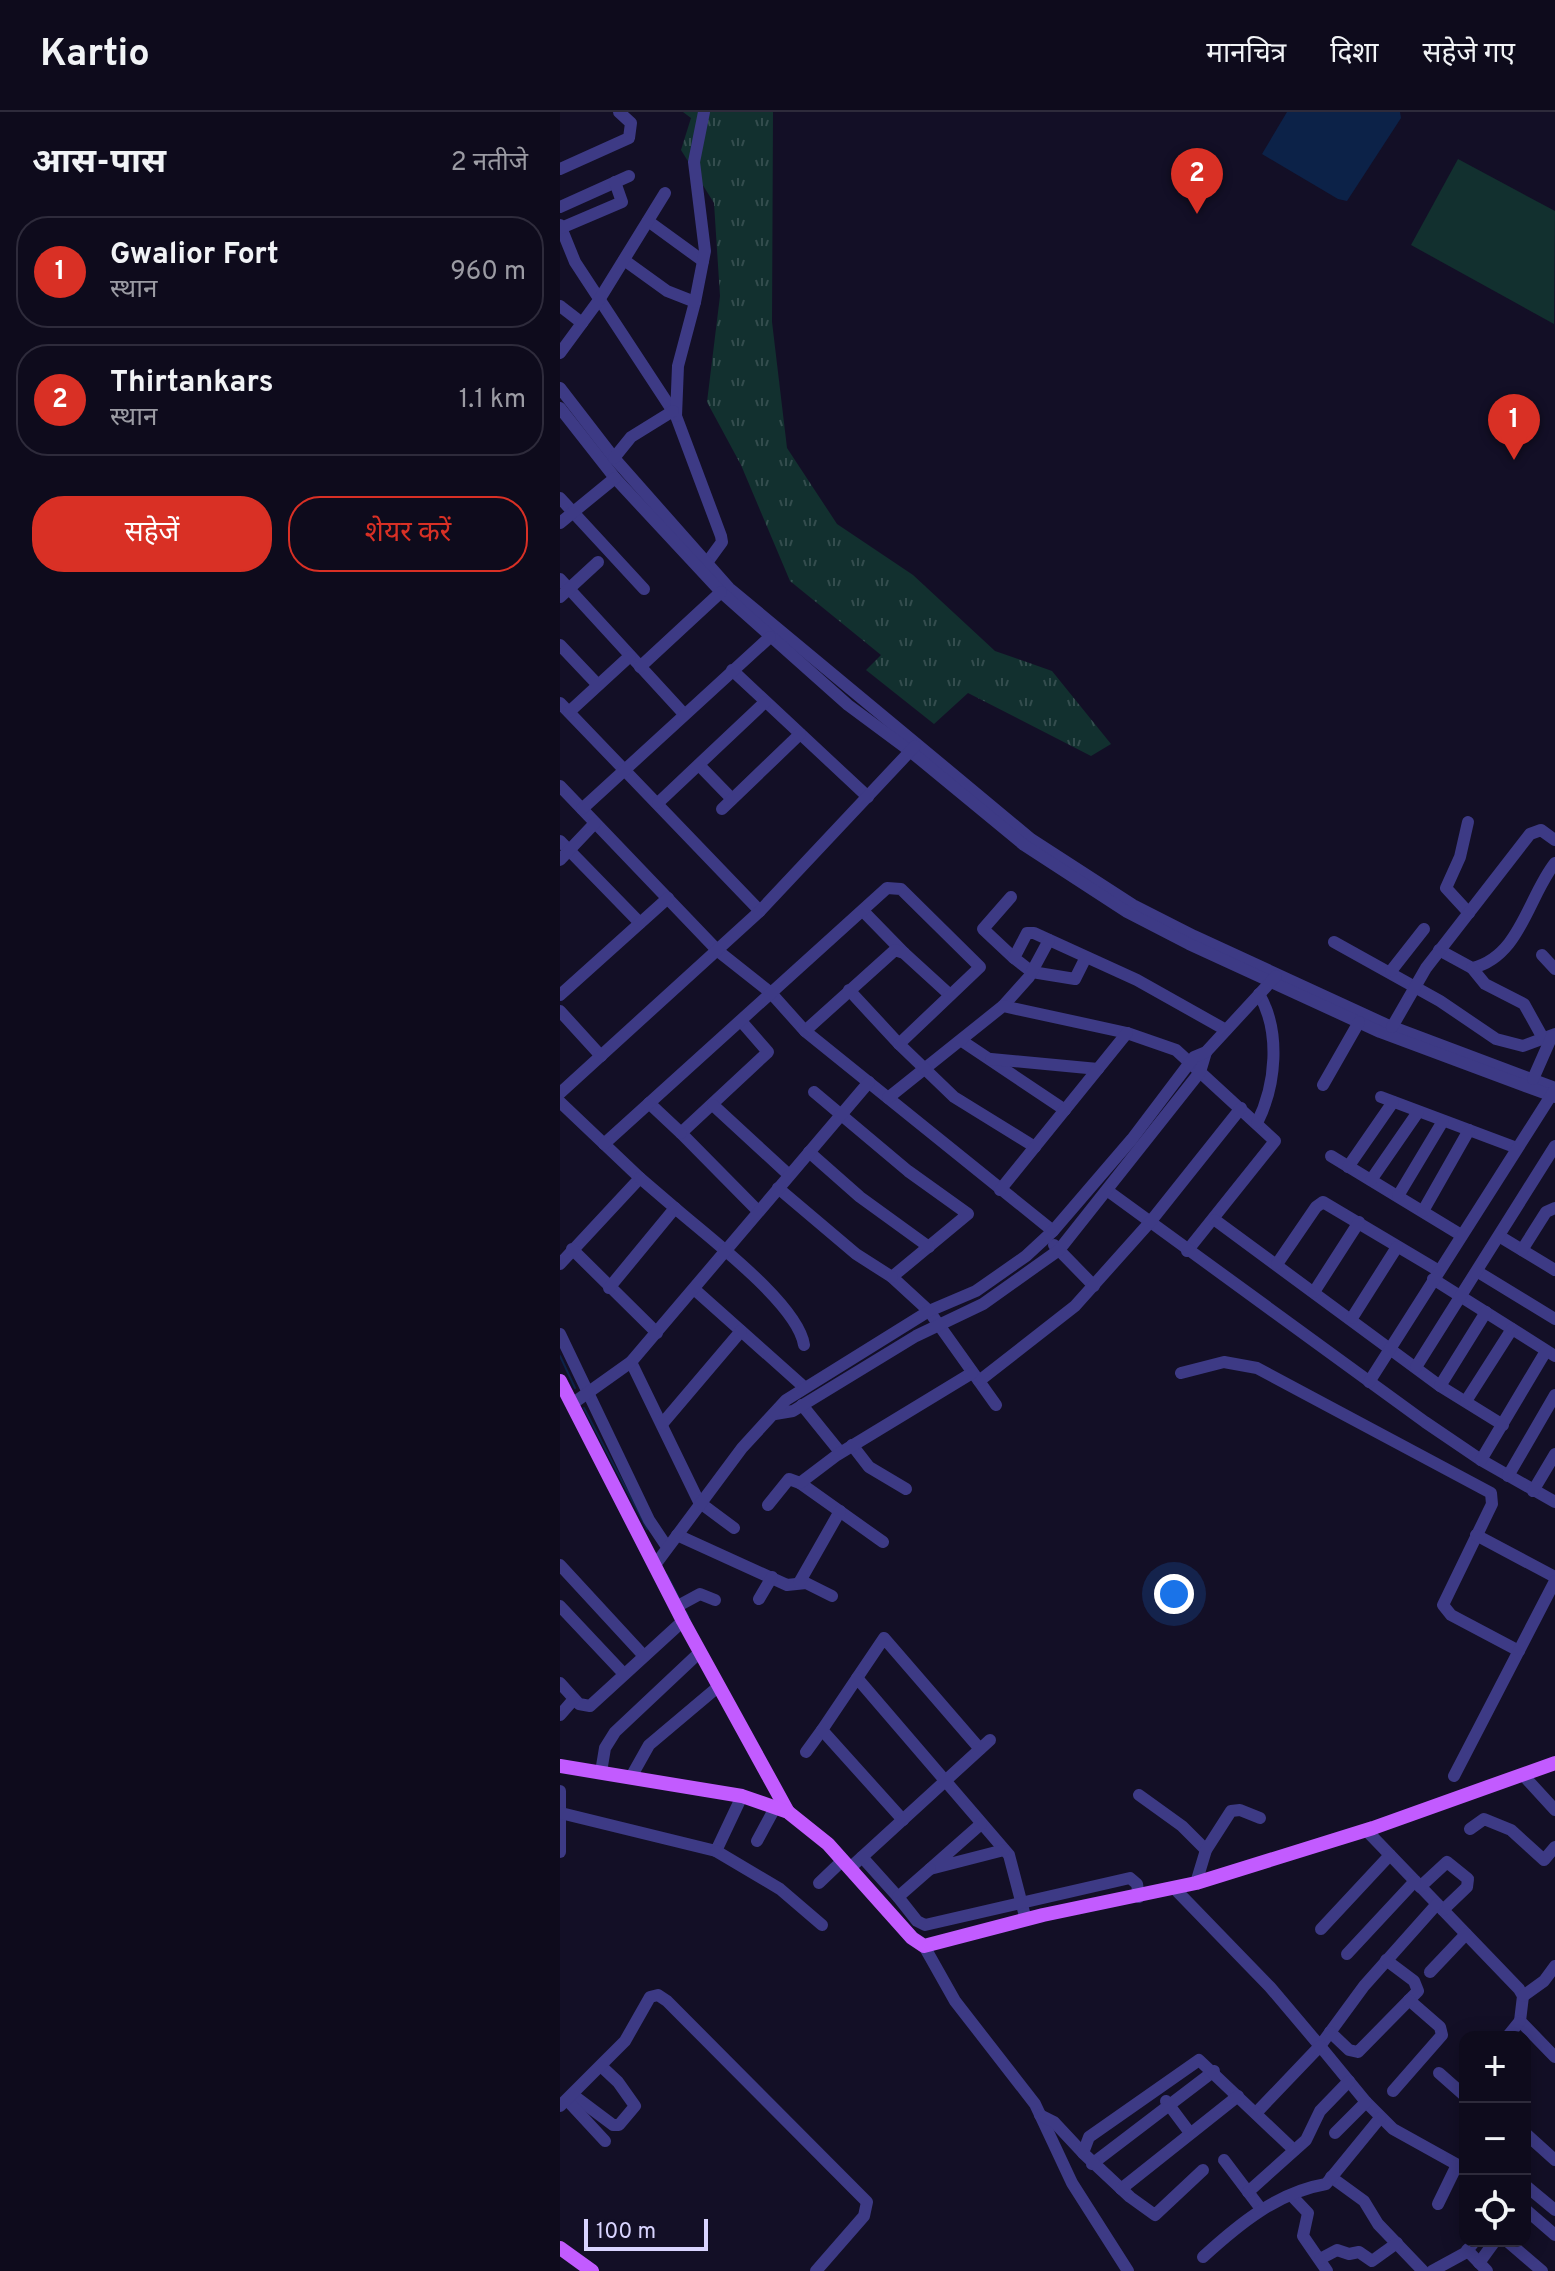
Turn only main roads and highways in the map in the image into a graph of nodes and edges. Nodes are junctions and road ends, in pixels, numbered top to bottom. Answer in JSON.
{"nodes":[{"id":1,"x":561,"y":1385,"type":"edge"},
{"id":2,"x":1555,"y":1763,"type":"edge"},
{"id":3,"x":560,"y":1766,"type":"edge"},
{"id":4,"x":782,"y":1809,"type":"junction"},
{"id":5,"x":560,"y":2248,"type":"edge"},
{"id":6,"x":592,"y":2271,"type":"edge"}],
"edges":[{"from":1,"to":4,"type":"main road"},
{"from":2,"to":4,"type":"main road"},
{"from":3,"to":4,"type":"main road"},
{"from":5,"to":6,"type":"main road"}]}
